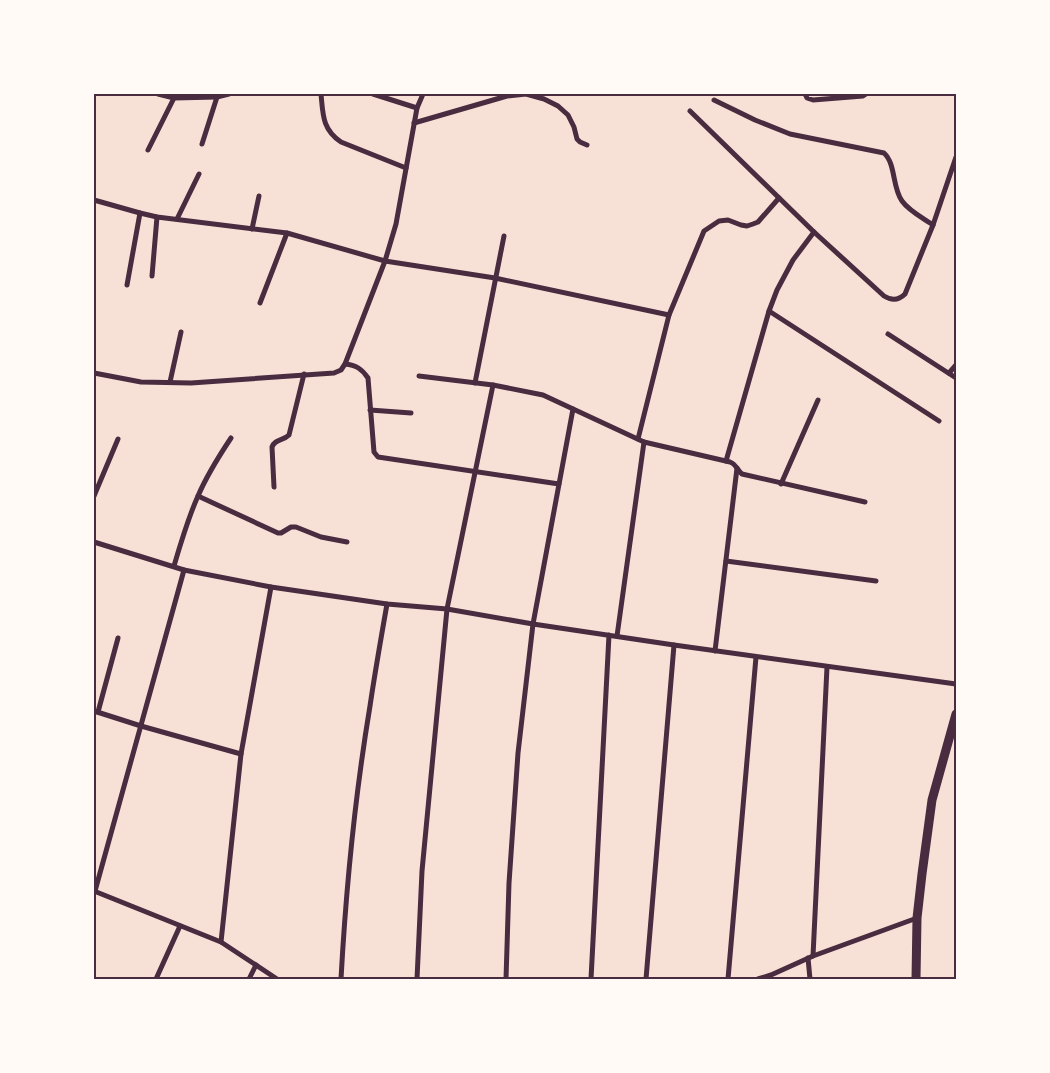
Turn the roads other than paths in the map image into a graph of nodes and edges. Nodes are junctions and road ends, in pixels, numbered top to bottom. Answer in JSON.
{"nodes":[{"id":1,"x":158,"y":94,"type":"edge"},
{"id":2,"x":229,"y":94,"type":"edge"},
{"id":3,"x":321,"y":94,"type":"edge"},
{"id":4,"x":372,"y":94,"type":"edge"},
{"id":5,"x":423,"y":94,"type":"edge"},
{"id":6,"x":805,"y":94,"type":"edge"},
{"id":7,"x":866,"y":94,"type":"edge"},
{"id":8,"x":545,"y":96,"type":"edge"},
{"id":9,"x":217,"y":97,"type":"junction"},
{"id":10,"x":174,"y":98,"type":"junction"},
{"id":11,"x":714,"y":100,"type":"dead end"},
{"id":12,"x":417,"y":108,"type":"junction"},
{"id":13,"x":690,"y":111,"type":"dead end"},
{"id":14,"x":414,"y":123,"type":"junction"},
{"id":15,"x":202,"y":144,"type":"dead end"},
{"id":16,"x":587,"y":144,"type":"dead end"},
{"id":17,"x":148,"y":150,"type":"dead end"},
{"id":18,"x":956,"y":157,"type":"edge"},
{"id":19,"x":406,"y":168,"type":"junction"},
{"id":20,"x":199,"y":174,"type":"dead end"},
{"id":21,"x":259,"y":196,"type":"dead end"},
{"id":22,"x":779,"y":198,"type":"junction"},
{"id":23,"x":94,"y":200,"type":"edge"},
{"id":24,"x":140,"y":214,"type":"junction"},
{"id":25,"x":157,"y":217,"type":"junction"},
{"id":26,"x":176,"y":220,"type":"junction"},
{"id":27,"x":933,"y":225,"type":"junction"},
{"id":28,"x":252,"y":229,"type":"junction"},
{"id":29,"x":814,"y":232,"type":"junction"},
{"id":30,"x":287,"y":233,"type":"junction"},
{"id":31,"x":504,"y":236,"type":"dead end"},
{"id":32,"x":386,"y":260,"type":"junction"},
{"id":33,"x":152,"y":276,"type":"dead end"},
{"id":34,"x":495,"y":278,"type":"junction"},
{"id":35,"x":127,"y":285,"type":"dead end"},
{"id":36,"x":260,"y":303,"type":"dead end"},
{"id":37,"x":769,"y":311,"type":"junction"},
{"id":38,"x":669,"y":315,"type":"junction"},
{"id":39,"x":181,"y":332,"type":"dead end"},
{"id":40,"x":888,"y":334,"type":"dead end"},
{"id":41,"x":345,"y":364,"type":"junction"},
{"id":42,"x":956,"y":364,"type":"edge"},
{"id":43,"x":94,"y":373,"type":"edge"},
{"id":44,"x":949,"y":373,"type":"junction"},
{"id":45,"x":304,"y":374,"type":"junction"},
{"id":46,"x":419,"y":376,"type":"dead end"},
{"id":47,"x":956,"y":378,"type":"edge"},
{"id":48,"x":170,"y":382,"type":"junction"},
{"id":49,"x":474,"y":383,"type":"junction"},
{"id":50,"x":492,"y":385,"type":"junction"},
{"id":51,"x":818,"y":400,"type":"dead end"},
{"id":52,"x":573,"y":409,"type":"junction"},
{"id":53,"x":370,"y":410,"type":"junction"},
{"id":54,"x":411,"y":413,"type":"dead end"},
{"id":55,"x":939,"y":421,"type":"dead end"},
{"id":56,"x":230,"y":438,"type":"dead end"},
{"id":57,"x":118,"y":439,"type":"dead end"},
{"id":58,"x":638,"y":439,"type":"junction"},
{"id":59,"x":644,"y":442,"type":"junction"},
{"id":60,"x":726,"y":461,"type":"junction"},
{"id":61,"x":736,"y":468,"type":"junction"},
{"id":62,"x":475,"y":472,"type":"junction"},
{"id":63,"x":559,"y":484,"type":"junction"},
{"id":64,"x":781,"y":484,"type":"junction"},
{"id":65,"x":274,"y":487,"type":"dead end"},
{"id":66,"x":94,"y":496,"type":"edge"},
{"id":67,"x":198,"y":496,"type":"junction"},
{"id":68,"x":865,"y":502,"type":"dead end"},
{"id":69,"x":94,"y":542,"type":"edge"},
{"id":70,"x":347,"y":542,"type":"dead end"},
{"id":71,"x":726,"y":561,"type":"junction"},
{"id":72,"x":174,"y":566,"type":"junction"},
{"id":73,"x":184,"y":570,"type":"junction"},
{"id":74,"x":876,"y":581,"type":"dead end"},
{"id":75,"x":271,"y":587,"type":"junction"},
{"id":76,"x":387,"y":604,"type":"junction"},
{"id":77,"x":447,"y":609,"type":"junction"},
{"id":78,"x":533,"y":624,"type":"junction"},
{"id":79,"x":609,"y":635,"type":"junction"},
{"id":80,"x":617,"y":636,"type":"junction"},
{"id":81,"x":118,"y":638,"type":"dead end"},
{"id":82,"x":674,"y":645,"type":"junction"},
{"id":83,"x":715,"y":651,"type":"junction"},
{"id":84,"x":756,"y":657,"type":"junction"},
{"id":85,"x":827,"y":667,"type":"junction"},
{"id":86,"x":956,"y":684,"type":"edge"},
{"id":87,"x":96,"y":712,"type":"edge"},
{"id":88,"x":956,"y":714,"type":"edge"},
{"id":89,"x":141,"y":726,"type":"junction"},
{"id":90,"x":241,"y":754,"type":"junction"},
{"id":91,"x":94,"y":891,"type":"edge"},
{"id":92,"x":917,"y":918,"type":"junction"},
{"id":93,"x":180,"y":926,"type":"junction"},
{"id":94,"x":221,"y":942,"type":"junction"},
{"id":95,"x":811,"y":957,"type":"junction"},
{"id":96,"x":256,"y":965,"type":"junction"},
{"id":97,"x":156,"y":979,"type":"edge"},
{"id":98,"x":249,"y":979,"type":"edge"},
{"id":99,"x":277,"y":979,"type":"edge"},
{"id":100,"x":341,"y":979,"type":"edge"},
{"id":101,"x":417,"y":979,"type":"edge"},
{"id":102,"x":506,"y":979,"type":"edge"},
{"id":103,"x":591,"y":979,"type":"edge"},
{"id":104,"x":646,"y":979,"type":"edge"},
{"id":105,"x":728,"y":979,"type":"edge"},
{"id":106,"x":758,"y":979,"type":"edge"},
{"id":107,"x":810,"y":979,"type":"edge"},
{"id":108,"x":916,"y":979,"type":"edge"}],
"edges":[{"from":1,"to":10,"type":"street"},
{"from":2,"to":9,"type":"street"},
{"from":3,"to":19,"type":"street"},
{"from":4,"to":12,"type":"street"},
{"from":5,"to":12,"type":"street"},
{"from":6,"to":7,"type":"street"},
{"from":8,"to":14,"type":"street"},
{"from":8,"to":16,"type":"street"},
{"from":9,"to":10,"type":"street"},
{"from":9,"to":15,"type":"street"},
{"from":10,"to":17,"type":"street"},
{"from":11,"to":27,"type":"street"},
{"from":12,"to":14,"type":"street"},
{"from":13,"to":22,"type":"street"},
{"from":14,"to":19,"type":"street"},
{"from":18,"to":27,"type":"street"},
{"from":19,"to":32,"type":"street"},
{"from":20,"to":26,"type":"street"},
{"from":21,"to":28,"type":"street"},
{"from":22,"to":29,"type":"street"},
{"from":22,"to":38,"type":"street"},
{"from":23,"to":24,"type":"street"},
{"from":24,"to":25,"type":"street"},
{"from":24,"to":35,"type":"street"},
{"from":25,"to":26,"type":"street"},
{"from":25,"to":33,"type":"street"},
{"from":26,"to":28,"type":"street"},
{"from":27,"to":29,"type":"street"},
{"from":28,"to":30,"type":"street"},
{"from":29,"to":37,"type":"street"},
{"from":30,"to":32,"type":"street"},
{"from":30,"to":36,"type":"street"},
{"from":31,"to":34,"type":"street"},
{"from":32,"to":34,"type":"street"},
{"from":32,"to":41,"type":"street"},
{"from":34,"to":38,"type":"street"},
{"from":34,"to":49,"type":"street"},
{"from":37,"to":55,"type":"street"},
{"from":37,"to":60,"type":"street"},
{"from":38,"to":58,"type":"street"},
{"from":39,"to":48,"type":"street"},
{"from":40,"to":44,"type":"street"},
{"from":41,"to":45,"type":"street"},
{"from":41,"to":53,"type":"street"},
{"from":42,"to":44,"type":"street"},
{"from":43,"to":48,"type":"street"},
{"from":44,"to":47,"type":"street"},
{"from":45,"to":48,"type":"street"},
{"from":45,"to":65,"type":"street"},
{"from":46,"to":49,"type":"street"},
{"from":49,"to":50,"type":"street"},
{"from":50,"to":52,"type":"street"},
{"from":50,"to":62,"type":"street"},
{"from":51,"to":64,"type":"street"},
{"from":52,"to":58,"type":"street"},
{"from":52,"to":63,"type":"street"},
{"from":53,"to":54,"type":"street"},
{"from":53,"to":62,"type":"street"},
{"from":56,"to":67,"type":"street"},
{"from":57,"to":66,"type":"street"},
{"from":58,"to":59,"type":"street"},
{"from":59,"to":60,"type":"street"},
{"from":59,"to":80,"type":"street"},
{"from":60,"to":61,"type":"street"},
{"from":61,"to":64,"type":"street"},
{"from":61,"to":71,"type":"street"},
{"from":62,"to":63,"type":"street"},
{"from":62,"to":77,"type":"street"},
{"from":63,"to":78,"type":"street"},
{"from":64,"to":68,"type":"street"},
{"from":67,"to":70,"type":"street"},
{"from":67,"to":72,"type":"street"},
{"from":69,"to":72,"type":"street"},
{"from":71,"to":74,"type":"street"},
{"from":71,"to":83,"type":"street"},
{"from":72,"to":73,"type":"street"},
{"from":73,"to":75,"type":"street"},
{"from":73,"to":89,"type":"street"},
{"from":75,"to":76,"type":"street"},
{"from":75,"to":90,"type":"street"},
{"from":76,"to":77,"type":"street"},
{"from":76,"to":100,"type":"street"},
{"from":77,"to":78,"type":"street"},
{"from":77,"to":101,"type":"street"},
{"from":78,"to":79,"type":"street"},
{"from":78,"to":102,"type":"street"},
{"from":79,"to":80,"type":"street"},
{"from":79,"to":103,"type":"street"},
{"from":80,"to":82,"type":"street"},
{"from":81,"to":87,"type":"street"},
{"from":82,"to":83,"type":"street"},
{"from":82,"to":104,"type":"street"},
{"from":83,"to":84,"type":"street"},
{"from":84,"to":85,"type":"street"},
{"from":84,"to":105,"type":"street"},
{"from":85,"to":86,"type":"street"},
{"from":85,"to":95,"type":"street"},
{"from":87,"to":89,"type":"street"},
{"from":88,"to":92,"type":"street"},
{"from":89,"to":90,"type":"street"},
{"from":89,"to":91,"type":"street"},
{"from":90,"to":94,"type":"street"},
{"from":91,"to":93,"type":"street"},
{"from":92,"to":95,"type":"street"},
{"from":92,"to":108,"type":"street"},
{"from":93,"to":94,"type":"street"},
{"from":93,"to":97,"type":"street"},
{"from":94,"to":96,"type":"street"},
{"from":95,"to":106,"type":"street"},
{"from":95,"to":107,"type":"street"},
{"from":96,"to":98,"type":"street"},
{"from":96,"to":99,"type":"street"}]}
